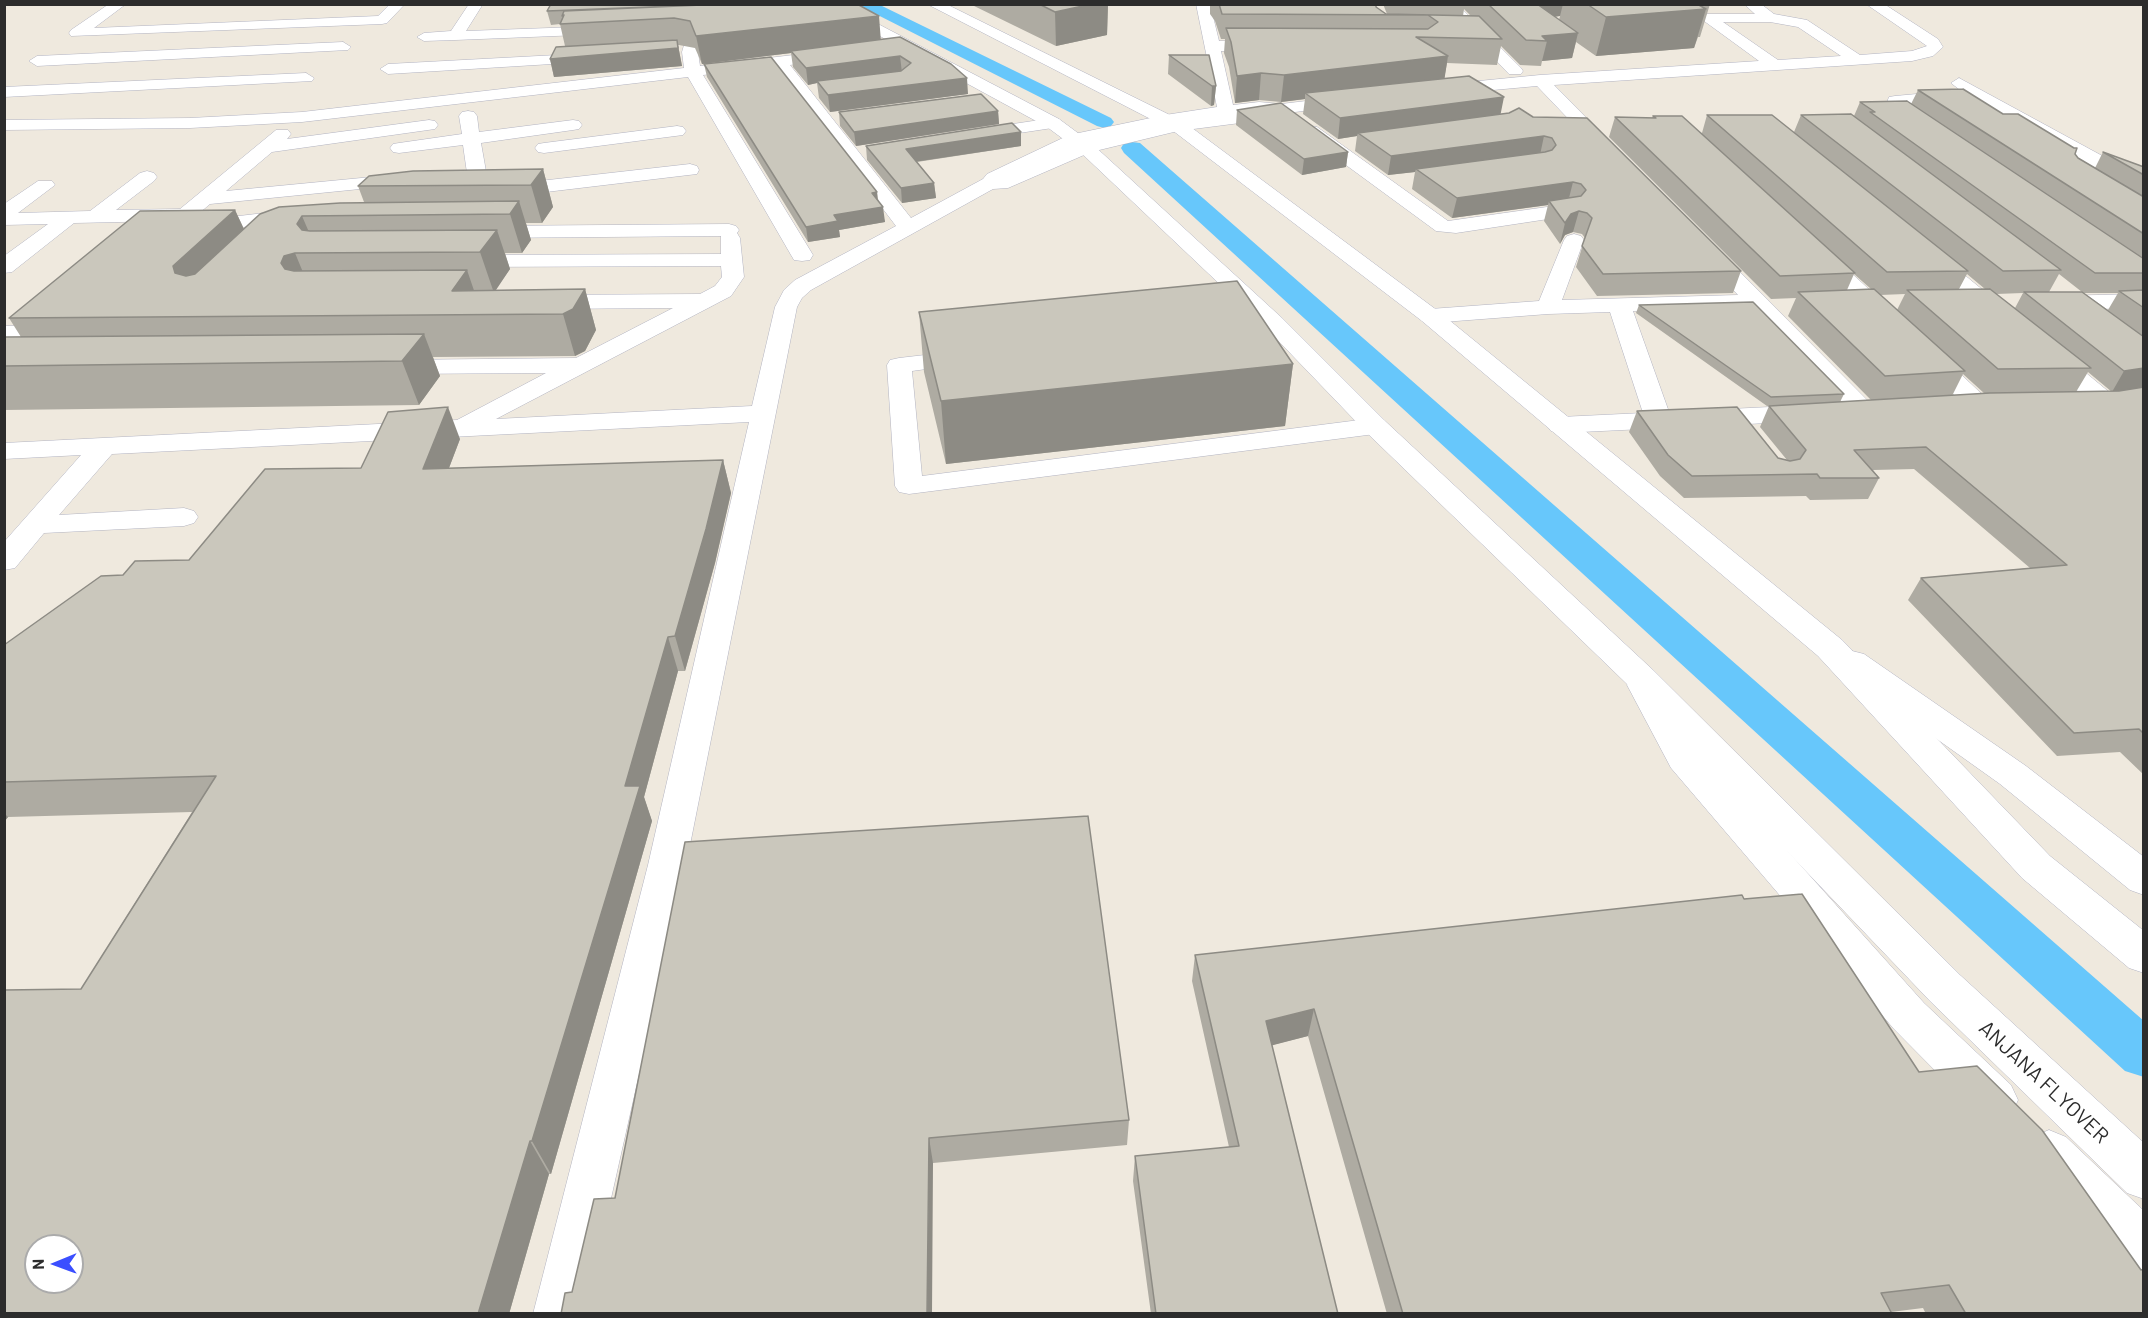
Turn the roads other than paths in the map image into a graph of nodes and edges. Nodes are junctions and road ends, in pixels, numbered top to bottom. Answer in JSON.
{"nodes":[{"id":1,"x":119,"y":4,"type":"edge"},
{"id":2,"x":398,"y":4,"type":"edge"},
{"id":3,"x":476,"y":4,"type":"edge"},
{"id":4,"x":934,"y":4,"type":"edge"},
{"id":5,"x":1751,"y":4,"type":"edge"},
{"id":6,"x":1873,"y":4,"type":"edge"},
{"id":7,"x":1209,"y":7,"type":"edge"},
{"id":8,"x":1452,"y":8,"type":"edge"},
{"id":9,"x":225,"y":10,"type":"dead end"},
{"id":10,"x":310,"y":11,"type":"dead end"},
{"id":11,"x":1433,"y":11,"type":"dead end"},
{"id":12,"x":826,"y":12,"type":"edge"},
{"id":13,"x":547,"y":14,"type":"dead end"},
{"id":14,"x":1770,"y":18,"type":"junction"},
{"id":15,"x":701,"y":19,"type":"edge"},
{"id":16,"x":619,"y":21,"type":"edge"},
{"id":17,"x":297,"y":24,"type":"junction"},
{"id":18,"x":1233,"y":27,"type":"edge"},
{"id":19,"x":204,"y":28,"type":"junction"},
{"id":20,"x":566,"y":31,"type":"junction"},
{"id":21,"x":537,"y":32,"type":"junction"},
{"id":22,"x":76,"y":33,"type":"junction"},
{"id":23,"x":1458,"y":34,"type":"edge"},
{"id":24,"x":1479,"y":34,"type":"junction"},
{"id":25,"x":455,"y":36,"type":"junction"},
{"id":26,"x":424,"y":38,"type":"dead end"},
{"id":27,"x":1212,"y":46,"type":"junction"},
{"id":28,"x":1238,"y":46,"type":"junction"},
{"id":29,"x":1281,"y":46,"type":"edge"},
{"id":30,"x":343,"y":47,"type":"dead end"},
{"id":31,"x":1782,"y":47,"type":"dead end"},
{"id":32,"x":1804,"y":47,"type":"dead end"},
{"id":33,"x":1838,"y":47,"type":"junction"},
{"id":34,"x":1748,"y":48,"type":"junction"},
{"id":35,"x":711,"y":50,"type":"edge"},
{"id":36,"x":684,"y":52,"type":"junction"},
{"id":37,"x":219,"y":53,"type":"junction"},
{"id":38,"x":856,"y":53,"type":"edge"},
{"id":39,"x":1912,"y":56,"type":"junction"},
{"id":40,"x":610,"y":57,"type":"edge"},
{"id":41,"x":1857,"y":59,"type":"junction"},
{"id":42,"x":552,"y":60,"type":"junction"},
{"id":43,"x":37,"y":61,"type":"junction"},
{"id":44,"x":779,"y":62,"type":"junction"},
{"id":45,"x":1592,"y":64,"type":"edge"},
{"id":46,"x":1774,"y":64,"type":"junction"},
{"id":47,"x":388,"y":69,"type":"dead end"},
{"id":48,"x":1515,"y":71,"type":"junction"},
{"id":49,"x":693,"y":72,"type":"junction"},
{"id":50,"x":1484,"y":72,"type":"junction"},
{"id":51,"x":1451,"y":73,"type":"edge"},
{"id":52,"x":1608,"y":75,"type":"junction"},
{"id":53,"x":1537,"y":76,"type":"junction"},
{"id":54,"x":306,"y":78,"type":"dead end"},
{"id":55,"x":11,"y":82,"type":"edge"},
{"id":56,"x":183,"y":84,"type":"junction"},
{"id":57,"x":1497,"y":84,"type":"junction"},
{"id":58,"x":561,"y":87,"type":"junction"},
{"id":59,"x":538,"y":90,"type":"junction"},
{"id":60,"x":825,"y":90,"type":"edge"},
{"id":61,"x":803,"y":93,"type":"junction"},
{"id":62,"x":1417,"y":93,"type":"edge"},
{"id":63,"x":1977,"y":94,"type":"junction"},
{"id":64,"x":1004,"y":96,"type":"junction"},
{"id":65,"x":466,"y":98,"type":"junction"},
{"id":66,"x":1360,"y":99,"type":"edge"},
{"id":67,"x":970,"y":101,"type":"edge"},
{"id":68,"x":1281,"y":109,"type":"junction"},
{"id":69,"x":1225,"y":116,"type":"junction"},
{"id":70,"x":302,"y":117,"type":"junction"},
{"id":71,"x":490,"y":117,"type":"dead end"},
{"id":72,"x":847,"y":117,"type":"edge"},
{"id":73,"x":2018,"y":118,"type":"junction"},
{"id":74,"x":468,"y":119,"type":"junction"},
{"id":75,"x":824,"y":120,"type":"junction"},
{"id":76,"x":1053,"y":123,"type":"junction"},
{"id":77,"x":1172,"y":123,"type":"junction"},
{"id":78,"x":131,"y":124,"type":"junction"},
{"id":79,"x":13,"y":125,"type":"edge"},
{"id":80,"x":573,"y":125,"type":"junction"},
{"id":81,"x":406,"y":128,"type":"junction"},
{"id":82,"x":677,"y":131,"type":"dead end"},
{"id":83,"x":1940,"y":135,"type":"edge"},
{"id":84,"x":4,"y":136,"type":"edge"},
{"id":85,"x":952,"y":138,"type":"edge"},
{"id":86,"x":471,"y":139,"type":"junction"},
{"id":87,"x":1080,"y":143,"type":"junction"},
{"id":88,"x":578,"y":144,"type":"junction"},
{"id":89,"x":1355,"y":144,"type":"edge"},
{"id":90,"x":266,"y":147,"type":"junction"},
{"id":91,"x":409,"y":147,"type":"junction"},
{"id":92,"x":1332,"y":147,"type":"junction"},
{"id":93,"x":386,"y":150,"type":"dead end"},
{"id":94,"x":532,"y":150,"type":"dead end"},
{"id":95,"x":873,"y":150,"type":"edge"},
{"id":96,"x":329,"y":154,"type":"junction"},
{"id":97,"x":497,"y":154,"type":"dead end"},
{"id":98,"x":850,"y":154,"type":"junction"},
{"id":99,"x":584,"y":162,"type":"dead end"},
{"id":100,"x":475,"y":165,"type":"junction"},
{"id":101,"x":1623,"y":165,"type":"edge"},
{"id":102,"x":690,"y":170,"type":"dead end"},
{"id":103,"x":456,"y":175,"type":"edge"},
{"id":104,"x":147,"y":177,"type":"dead end"},
{"id":105,"x":2094,"y":180,"type":"edge"},
{"id":106,"x":2144,"y":180,"type":"edge"},
{"id":107,"x":1406,"y":182,"type":"dead end"},
{"id":108,"x":572,"y":184,"type":"junction"},
{"id":109,"x":45,"y":185,"type":"dead end"},
{"id":110,"x":1384,"y":185,"type":"junction"},
{"id":111,"x":327,"y":188,"type":"junction"},
{"id":112,"x":204,"y":199,"type":"junction"},
{"id":113,"x":1568,"y":210,"type":"edge"},
{"id":114,"x":321,"y":212,"type":"edge"},
{"id":115,"x":4,"y":213,"type":"edge"},
{"id":116,"x":185,"y":215,"type":"junction"},
{"id":117,"x":70,"y":217,"type":"junction"},
{"id":118,"x":96,"y":217,"type":"junction"},
{"id":119,"x":4,"y":219,"type":"edge"},
{"id":120,"x":909,"y":229,"type":"junction"},
{"id":121,"x":166,"y":230,"type":"junction"},
{"id":122,"x":463,"y":232,"type":"edge"},
{"id":123,"x":542,"y":232,"type":"junction"},
{"id":124,"x":1690,"y":233,"type":"edge"},
{"id":125,"x":1574,"y":240,"type":"edge"},
{"id":126,"x":1802,"y":240,"type":"edge"},
{"id":127,"x":1912,"y":243,"type":"edge"},
{"id":128,"x":149,"y":246,"type":"edge"},
{"id":129,"x":802,"y":255,"type":"dead end"},
{"id":130,"x":732,"y":260,"type":"junction"},
{"id":131,"x":524,"y":261,"type":"junction"},
{"id":132,"x":436,"y":262,"type":"edge"},
{"id":133,"x":4,"y":267,"type":"edge"},
{"id":134,"x":511,"y":282,"type":"dead end"},
{"id":135,"x":2053,"y":282,"type":"edge"},
{"id":136,"x":704,"y":301,"type":"junction"},
{"id":137,"x":2144,"y":301,"type":"edge"},
{"id":138,"x":522,"y":302,"type":"edge"},
{"id":139,"x":1985,"y":303,"type":"junction"},
{"id":140,"x":2081,"y":303,"type":"junction"},
{"id":141,"x":1872,"y":304,"type":"junction"},
{"id":142,"x":1906,"y":304,"type":"edge"},
{"id":143,"x":1951,"y":304,"type":"edge"},
{"id":144,"x":1619,"y":305,"type":"junction"},
{"id":145,"x":1761,"y":305,"type":"junction"},
{"id":146,"x":1836,"y":306,"type":"edge"},
{"id":147,"x":1548,"y":307,"type":"junction"},
{"id":148,"x":1788,"y":308,"type":"dead end"},
{"id":149,"x":70,"y":316,"type":"edge"},
{"id":150,"x":1430,"y":316,"type":"junction"},
{"id":151,"x":1274,"y":323,"type":"junction"},
{"id":152,"x":2108,"y":324,"type":"edge"},
{"id":153,"x":1239,"y":327,"type":"edge"},
{"id":154,"x":52,"y":332,"type":"junction"},
{"id":155,"x":4,"y":333,"type":"edge"},
{"id":156,"x":992,"y":354,"type":"edge"},
{"id":157,"x":25,"y":355,"type":"edge"},
{"id":158,"x":580,"y":365,"type":"junction"},
{"id":159,"x":365,"y":367,"type":"edge"},
{"id":160,"x":2071,"y":402,"type":"edge"},
{"id":161,"x":1945,"y":407,"type":"edge"},
{"id":162,"x":764,"y":413,"type":"junction"},
{"id":163,"x":1734,"y":416,"type":"junction"},
{"id":164,"x":1658,"y":419,"type":"junction"},
{"id":165,"x":1560,"y":425,"type":"junction"},
{"id":166,"x":1375,"y":426,"type":"junction"},
{"id":167,"x":458,"y":428,"type":"junction"},
{"id":168,"x":1757,"y":444,"type":"edge"},
{"id":169,"x":104,"y":446,"type":"junction"},
{"id":170,"x":4,"y":451,"type":"edge"},
{"id":171,"x":184,"y":517,"type":"dead end"},
{"id":172,"x":36,"y":525,"type":"junction"},
{"id":173,"x":4,"y":561,"type":"edge"},
{"id":174,"x":1830,"y":648,"type":"junction"},
{"id":175,"x":1641,"y":678,"type":"junction"},
{"id":176,"x":2144,"y":879,"type":"edge"},
{"id":177,"x":2144,"y":956,"type":"edge"},
{"id":178,"x":2144,"y":1176,"type":"edge"},
{"id":179,"x":2144,"y":1246,"type":"edge"},
{"id":180,"x":559,"y":1314,"type":"edge"}],
"edges":[{"from":1,"to":22,"type":"street"},
{"from":2,"to":17,"type":"street"},
{"from":3,"to":25,"type":"street"},
{"from":4,"to":77,"type":"street"},
{"from":5,"to":14,"type":"street"},
{"from":6,"to":39,"type":"street"},
{"from":7,"to":27,"type":"street"},
{"from":8,"to":11,"type":"street"},
{"from":8,"to":24,"type":"street"},
{"from":9,"to":19,"type":"street"},
{"from":10,"to":17,"type":"street"},
{"from":12,"to":64,"type":"street","name":"ANJANA FLYOVER"},
{"from":13,"to":21,"type":"street"},
{"from":14,"to":33,"type":"street"},
{"from":14,"to":34,"type":"street"},
{"from":15,"to":36,"type":"street"},
{"from":16,"to":20,"type":"street"},
{"from":17,"to":19,"type":"street"},
{"from":18,"to":28,"type":"street"},
{"from":19,"to":22,"type":"street"},
{"from":20,"to":21,"type":"street"},
{"from":20,"to":42,"type":"street"},
{"from":21,"to":25,"type":"street"},
{"from":22,"to":43,"type":"street"},
{"from":23,"to":24,"type":"street"},
{"from":24,"to":48,"type":"street"},
{"from":25,"to":26,"type":"street"},
{"from":27,"to":28,"type":"street"},
{"from":27,"to":69,"type":"street"},
{"from":28,"to":29,"type":"street"},
{"from":30,"to":37,"type":"street"},
{"from":31,"to":34,"type":"street"},
{"from":32,"to":33,"type":"street"},
{"from":33,"to":41,"type":"street"},
{"from":34,"to":46,"type":"street"},
{"from":35,"to":36,"type":"street"},
{"from":36,"to":49,"type":"street"},
{"from":37,"to":43,"type":"street"},
{"from":37,"to":56,"type":"street"},
{"from":38,"to":44,"type":"street"},
{"from":39,"to":41,"type":"street"},
{"from":39,"to":63,"type":"street"},
{"from":40,"to":42,"type":"street"},
{"from":41,"to":46,"type":"street"},
{"from":42,"to":47,"type":"street"},
{"from":42,"to":59,"type":"street"},
{"from":43,"to":55,"type":"street"},
{"from":44,"to":49,"type":"street"},
{"from":44,"to":61,"type":"street"},
{"from":45,"to":52,"type":"street"},
{"from":46,"to":52,"type":"street"},
{"from":48,"to":50,"type":"street"},
{"from":48,"to":53,"type":"street"},
{"from":49,"to":58,"type":"street"},
{"from":49,"to":129,"type":"street"},
{"from":50,"to":51,"type":"street"},
{"from":50,"to":57,"type":"street"},
{"from":52,"to":53,"type":"street"},
{"from":53,"to":57,"type":"street"},
{"from":53,"to":101,"type":"street"},
{"from":54,"to":56,"type":"street"},
{"from":55,"to":56,"type":"street"},
{"from":56,"to":78,"type":"street"},
{"from":57,"to":62,"type":"street"},
{"from":58,"to":59,"type":"street"},
{"from":58,"to":80,"type":"street"},
{"from":59,"to":65,"type":"street"},
{"from":60,"to":61,"type":"street"},
{"from":61,"to":75,"type":"street"},
{"from":63,"to":73,"type":"street"},
{"from":63,"to":83,"type":"street"},
{"from":64,"to":67,"type":"street"},
{"from":64,"to":76,"type":"street","name":"ANJANA FLYOVER"},
{"from":65,"to":70,"type":"street"},
{"from":65,"to":74,"type":"street"},
{"from":66,"to":68,"type":"street"},
{"from":68,"to":69,"type":"street"},
{"from":68,"to":92,"type":"street"},
{"from":69,"to":77,"type":"street"},
{"from":70,"to":78,"type":"street"},
{"from":70,"to":90,"type":"street"},
{"from":71,"to":74,"type":"street"},
{"from":72,"to":75,"type":"street"},
{"from":73,"to":105,"type":"street"},
{"from":73,"to":106,"type":"street"},
{"from":74,"to":81,"type":"street"},
{"from":74,"to":86,"type":"street"},
{"from":75,"to":98,"type":"street"},
{"from":76,"to":85,"type":"street"},
{"from":76,"to":87,"type":"street","name":"ANJANA FLYOVER"},
{"from":77,"to":87,"type":"street"},
{"from":77,"to":150,"type":"street"},
{"from":78,"to":79,"type":"street"},
{"from":79,"to":84,"type":"street"},
{"from":80,"to":86,"type":"street"},
{"from":80,"to":88,"type":"street"},
{"from":81,"to":91,"type":"street"},
{"from":81,"to":96,"type":"street"},
{"from":82,"to":88,"type":"street"},
{"from":86,"to":91,"type":"street"},
{"from":86,"to":100,"type":"street"},
{"from":87,"to":120,"type":"street"},
{"from":87,"to":151,"type":"street","name":"ANJANA FLYOVER"},
{"from":88,"to":94,"type":"street"},
{"from":88,"to":99,"type":"street"},
{"from":89,"to":92,"type":"street"},
{"from":90,"to":96,"type":"street"},
{"from":90,"to":112,"type":"street"},
{"from":91,"to":93,"type":"street"},
{"from":91,"to":111,"type":"street"},
{"from":92,"to":110,"type":"street"},
{"from":95,"to":98,"type":"street"},
{"from":96,"to":111,"type":"street"},
{"from":97,"to":100,"type":"street"},
{"from":98,"to":120,"type":"street"},
{"from":100,"to":103,"type":"street"},
{"from":100,"to":108,"type":"street"},
{"from":102,"to":108,"type":"street"},
{"from":104,"to":118,"type":"street"},
{"from":107,"to":110,"type":"street"},
{"from":108,"to":123,"type":"street"},
{"from":109,"to":115,"type":"street"},
{"from":110,"to":113,"type":"street"},
{"from":111,"to":112,"type":"street"},
{"from":112,"to":116,"type":"street"},
{"from":114,"to":121,"type":"street"},
{"from":116,"to":118,"type":"street"},
{"from":116,"to":121,"type":"street"},
{"from":117,"to":118,"type":"street"},
{"from":117,"to":119,"type":"street"},
{"from":117,"to":133,"type":"street"},
{"from":120,"to":162,"type":"street"},
{"from":121,"to":128,"type":"street"},
{"from":122,"to":123,"type":"street"},
{"from":123,"to":130,"type":"street"},
{"from":123,"to":131,"type":"street"},
{"from":124,"to":145,"type":"street"},
{"from":125,"to":147,"type":"street"},
{"from":126,"to":141,"type":"street"},
{"from":127,"to":139,"type":"street"},
{"from":130,"to":131,"type":"street"},
{"from":130,"to":136,"type":"street"},
{"from":131,"to":132,"type":"street"},
{"from":131,"to":134,"type":"street"},
{"from":135,"to":140,"type":"street"},
{"from":136,"to":138,"type":"street"},
{"from":136,"to":158,"type":"street"},
{"from":137,"to":140,"type":"street"},
{"from":139,"to":140,"type":"street"},
{"from":139,"to":143,"type":"street"},
{"from":139,"to":160,"type":"street"},
{"from":140,"to":152,"type":"street"},
{"from":141,"to":142,"type":"street"},
{"from":141,"to":146,"type":"street"},
{"from":141,"to":161,"type":"street"},
{"from":144,"to":145,"type":"street"},
{"from":144,"to":147,"type":"street"},
{"from":144,"to":164,"type":"street"},
{"from":145,"to":148,"type":"street"},
{"from":145,"to":163,"type":"street"},
{"from":147,"to":150,"type":"street"},
{"from":149,"to":154,"type":"street"},
{"from":150,"to":165,"type":"street"},
{"from":151,"to":153,"type":"street"},
{"from":151,"to":166,"type":"street","name":"ANJANA FLYOVER"},
{"from":154,"to":155,"type":"street"},
{"from":154,"to":157,"type":"street"},
{"from":156,"to":166,"type":"street"},
{"from":158,"to":159,"type":"street"},
{"from":158,"to":167,"type":"street"},
{"from":162,"to":167,"type":"street"},
{"from":162,"to":180,"type":"street"},
{"from":163,"to":164,"type":"street"},
{"from":163,"to":168,"type":"street"},
{"from":164,"to":165,"type":"street"},
{"from":165,"to":174,"type":"street"},
{"from":166,"to":175,"type":"street","name":"ANJANA FLYOVER"},
{"from":167,"to":169,"type":"street"},
{"from":169,"to":170,"type":"street"},
{"from":169,"to":172,"type":"street"},
{"from":171,"to":172,"type":"street"},
{"from":172,"to":173,"type":"street"},
{"from":174,"to":176,"type":"street"},
{"from":174,"to":177,"type":"street"},
{"from":175,"to":178,"type":"street","name":"ANJANA FLYOVER"},
{"from":175,"to":179,"type":"street"}]}
